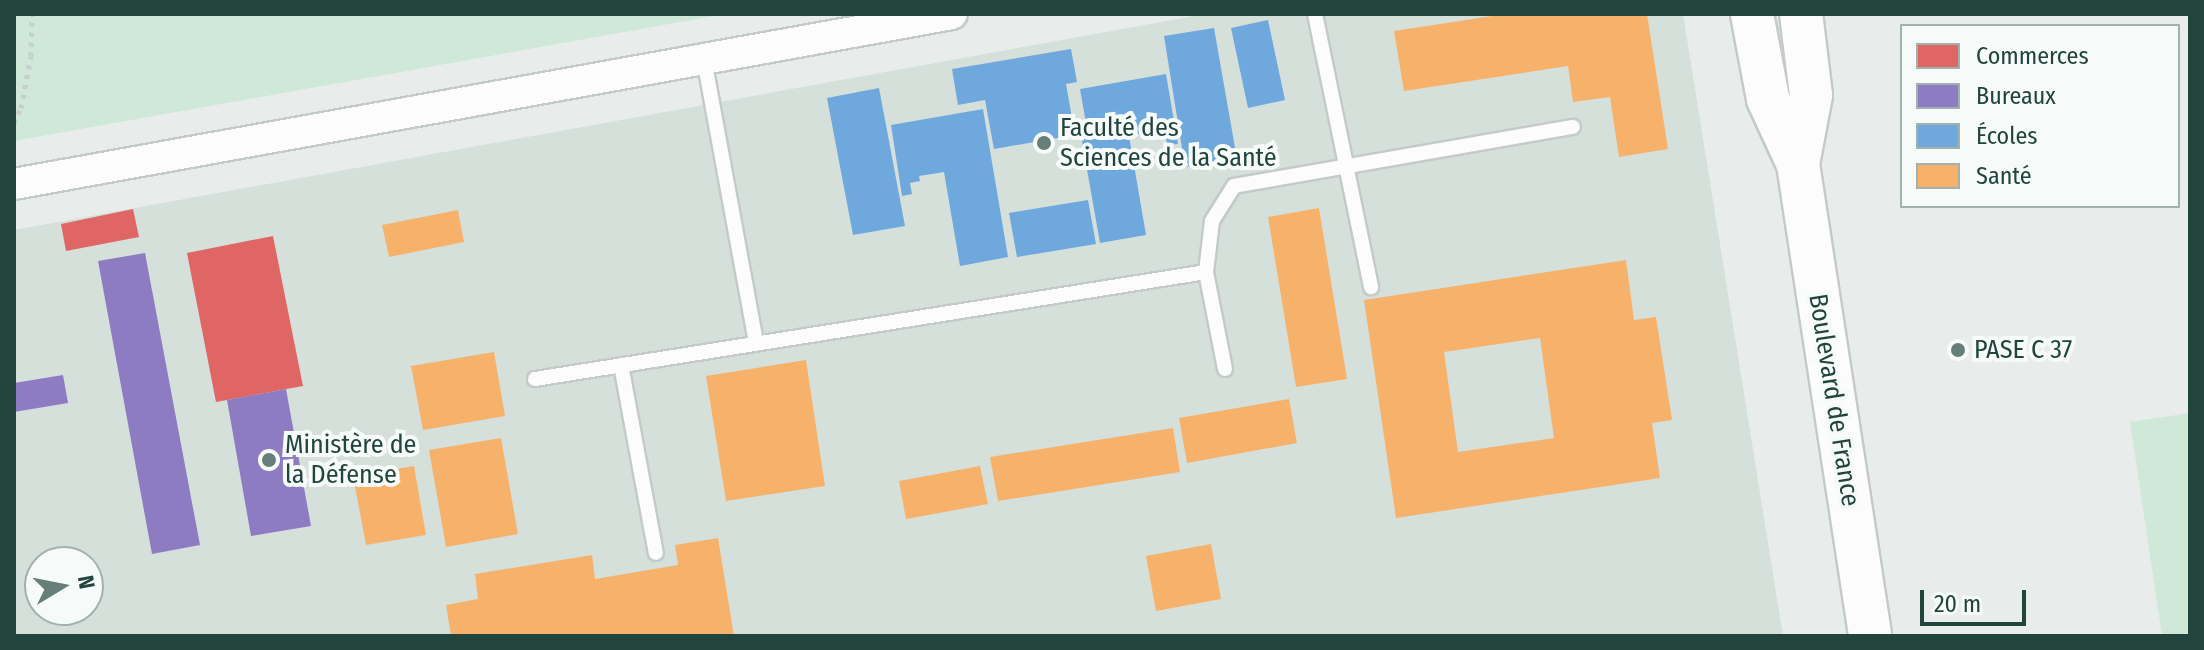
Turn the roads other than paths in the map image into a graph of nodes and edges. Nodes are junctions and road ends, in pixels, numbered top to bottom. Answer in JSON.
{"nodes":[{"id":1,"x":952,"y":14,"type":"edge"},
{"id":2,"x":1315,"y":14,"type":"edge"},
{"id":3,"x":1752,"y":14,"type":"edge"},
{"id":4,"x":1801,"y":14,"type":"edge"},
{"id":5,"x":704,"y":59,"type":"junction"},
{"id":6,"x":1573,"y":127,"type":"dead end"},
{"id":7,"x":1798,"y":164,"type":"junction"},
{"id":8,"x":1348,"y":167,"type":"junction"},
{"id":9,"x":14,"y":184,"type":"edge"},
{"id":10,"x":1206,"y":272,"type":"junction"},
{"id":11,"x":1371,"y":287,"type":"dead end"},
{"id":12,"x":756,"y":343,"type":"junction"},
{"id":13,"x":621,"y":365,"type":"junction"},
{"id":14,"x":1225,"y":369,"type":"dead end"},
{"id":15,"x":535,"y":379,"type":"dead end"},
{"id":16,"x":656,"y":553,"type":"dead end"},
{"id":17,"x":1870,"y":636,"type":"edge"}],
"edges":[{"from":1,"to":5,"type":"street"},
{"from":2,"to":8,"type":"lane"},
{"from":3,"to":7,"type":"street","name":"Boulevard de France"},
{"from":4,"to":7,"type":"street","name":"Boulevard de France"},
{"from":5,"to":9,"type":"street"},
{"from":5,"to":12,"type":"lane"},
{"from":6,"to":8,"type":"lane"},
{"from":7,"to":17,"type":"street","name":"Boulevard de France"},
{"from":8,"to":10,"type":"lane"},
{"from":8,"to":11,"type":"lane"},
{"from":10,"to":12,"type":"lane"},
{"from":10,"to":14,"type":"lane"},
{"from":12,"to":13,"type":"lane"},
{"from":13,"to":15,"type":"lane"},
{"from":13,"to":16,"type":"lane"}]}
